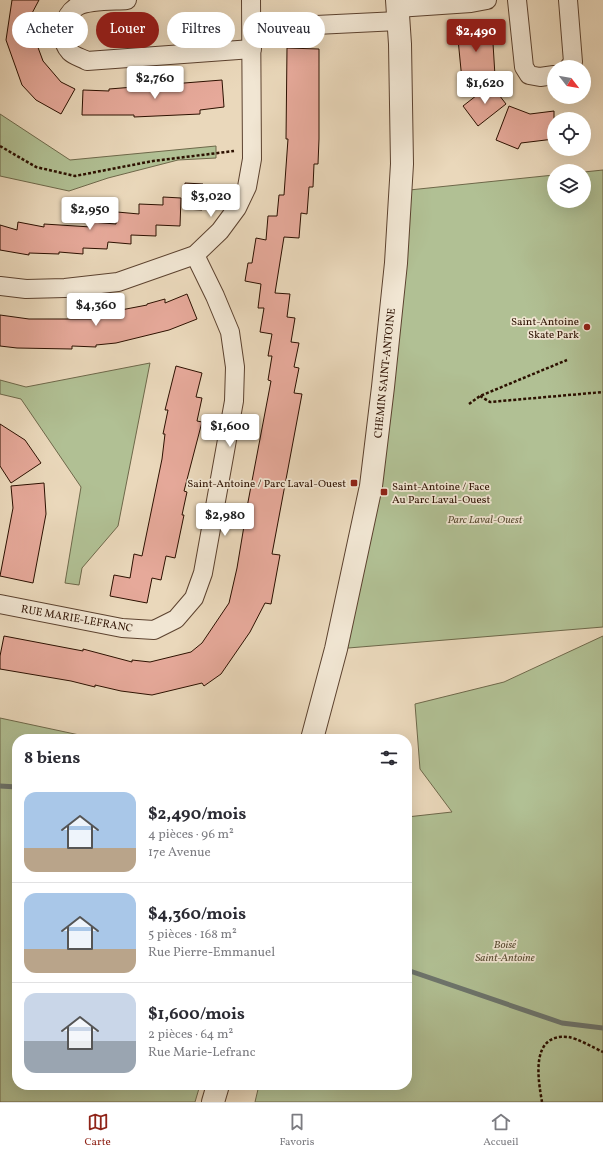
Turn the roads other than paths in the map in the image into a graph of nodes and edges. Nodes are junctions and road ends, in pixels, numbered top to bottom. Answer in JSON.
{"nodes":[{"id":1,"x":127,"y":0,"type":"edge"},
{"id":2,"x":251,"y":0,"type":"edge"},
{"id":3,"x":488,"y":0,"type":"edge"},
{"id":4,"x":516,"y":0,"type":"edge"},
{"id":5,"x":568,"y":0,"type":"edge"},
{"id":6,"x":397,"y":10,"type":"edge"},
{"id":7,"x":251,"y":12,"type":"edge"},
{"id":8,"x":325,"y":19,"type":"edge"},
{"id":9,"x":252,"y":49,"type":"joint"},
{"id":10,"x":573,"y":60,"type":"edge"},
{"id":11,"x":547,"y":76,"type":"edge"},
{"id":12,"x":194,"y":255,"type":"junction"},
{"id":13,"x":0,"y":286,"type":"edge"},
{"id":14,"x":0,"y":604,"type":"edge"},
{"id":15,"x":313,"y":734,"type":"edge"},
{"id":16,"x":217,"y":1090,"type":"edge"},
{"id":17,"x":213,"y":1102,"type":"edge"}],
"edges":[{"from":1,"to":9,"type":"street"},
{"from":2,"to":7,"type":"street"},
{"from":3,"to":6,"type":"street"},
{"from":4,"to":11,"type":"street"},
{"from":5,"to":10,"type":"street"},
{"from":6,"to":8,"type":"street"},
{"from":6,"to":15,"type":"street","name":"CHEMIN SAINT-ANTOINE"},
{"from":9,"to":12,"type":"street"},
{"from":12,"to":13,"type":"street"},
{"from":12,"to":14,"type":"street","name":"RUE MARIE-LEFRANC"},
{"from":16,"to":17,"type":"street"}]}
